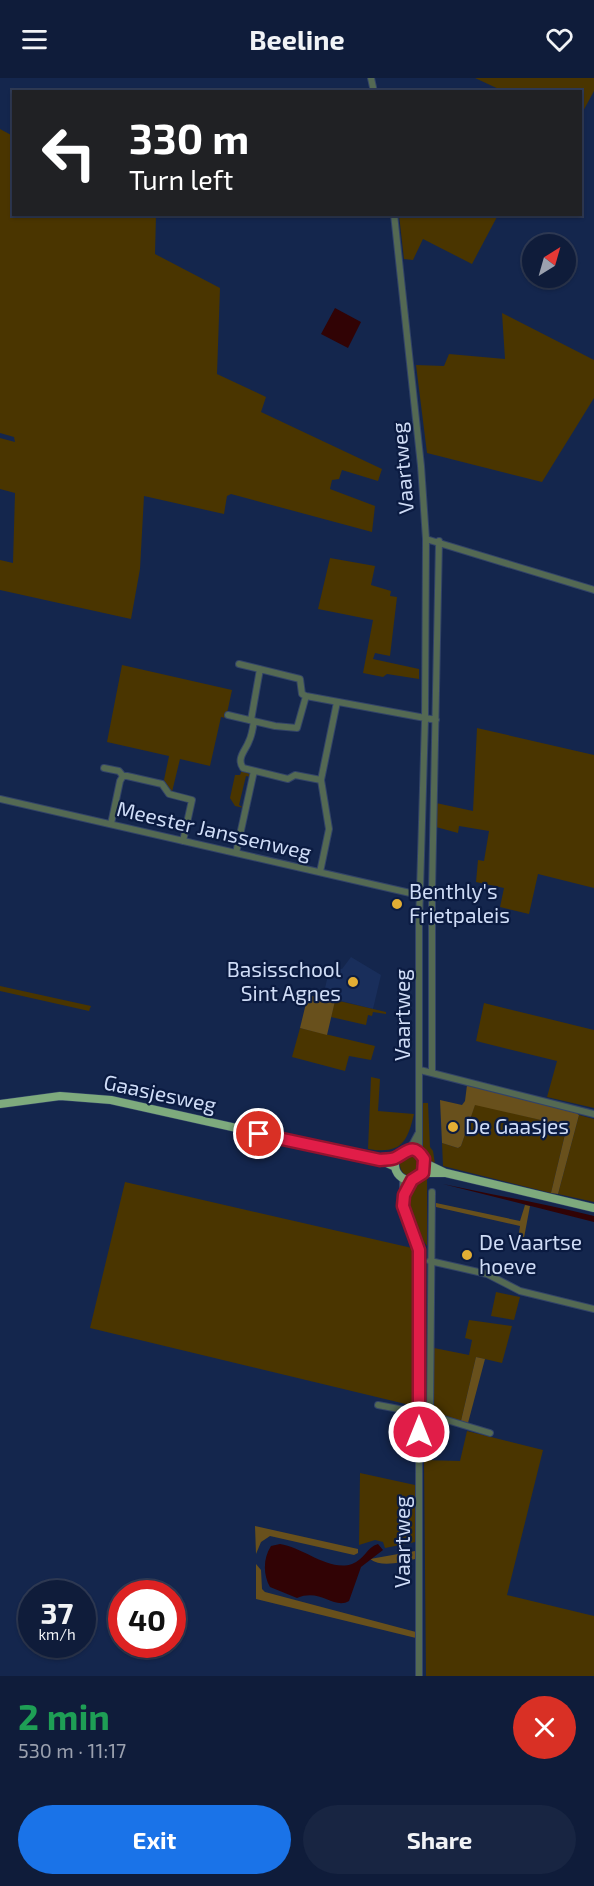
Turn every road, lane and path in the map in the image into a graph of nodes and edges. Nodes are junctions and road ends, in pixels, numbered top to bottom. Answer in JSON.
{"nodes":[{"id":1,"x":394,"y":216,"type":"edge"},
{"id":2,"x":426,"y":539,"type":"junction"},
{"id":3,"x":439,"y":542,"type":"junction"},
{"id":4,"x":594,"y":590,"type":"edge"},
{"id":5,"x":239,"y":664,"type":"dead end"},
{"id":6,"x":260,"y":669,"type":"junction"},
{"id":7,"x":306,"y":696,"type":"junction"},
{"id":8,"x":337,"y":702,"type":"junction"},
{"id":9,"x":228,"y":715,"type":"dead end"},
{"id":10,"x":425,"y":720,"type":"junction"},
{"id":11,"x":436,"y":720,"type":"junction"},
{"id":12,"x":253,"y":721,"type":"junction"},
{"id":13,"x":104,"y":768,"type":"dead end"},
{"id":14,"x":254,"y":771,"type":"junction"},
{"id":15,"x":123,"y":776,"type":"junction"},
{"id":16,"x":321,"y":780,"type":"junction"},
{"id":17,"x":0,"y":799,"type":"edge"},
{"id":18,"x":111,"y":824,"type":"junction"},
{"id":19,"x":183,"y":841,"type":"junction"},
{"id":20,"x":236,"y":853,"type":"junction"},
{"id":21,"x":320,"y":872,"type":"junction"},
{"id":22,"x":420,"y":896,"type":"junction"},
{"id":23,"x":432,"y":898,"type":"junction"},
{"id":24,"x":420,"y":1070,"type":"junction"},
{"id":25,"x":432,"y":1073,"type":"junction"},
{"id":26,"x":0,"y":1104,"type":"edge"},
{"id":27,"x":594,"y":1114,"type":"edge"},
{"id":28,"x":418,"y":1134,"type":"junction"},
{"id":29,"x":410,"y":1149,"type":"junction"},
{"id":30,"x":419,"y":1152,"type":"junction"},
{"id":31,"x":396,"y":1158,"type":"junction"},
{"id":32,"x":380,"y":1160,"type":"junction"},
{"id":33,"x":425,"y":1163,"type":"junction"},
{"id":34,"x":395,"y":1167,"type":"junction"},
{"id":35,"x":423,"y":1173,"type":"junction"},
{"id":36,"x":446,"y":1173,"type":"junction"},
{"id":37,"x":403,"y":1178,"type":"junction"},
{"id":38,"x":412,"y":1180,"type":"junction"},
{"id":39,"x":432,"y":1192,"type":"dead end"},
{"id":40,"x":404,"y":1195,"type":"junction"},
{"id":41,"x":594,"y":1208,"type":"edge"},
{"id":42,"x":430,"y":1262,"type":"junction"},
{"id":43,"x":419,"y":1264,"type":"junction"},
{"id":44,"x":594,"y":1309,"type":"edge"},
{"id":45,"x":378,"y":1405,"type":"dead end"},
{"id":46,"x":419,"y":1413,"type":"junction"},
{"id":47,"x":430,"y":1415,"type":"junction"},
{"id":48,"x":490,"y":1433,"type":"dead end"},
{"id":49,"x":420,"y":1676,"type":"edge"}],
"edges":[{"from":1,"to":2,"type":"street","name":"Vaartweg"},
{"from":2,"to":3,"type":"street"},
{"from":2,"to":10,"type":"street","name":"Vaartweg"},
{"from":3,"to":4,"type":"street"},
{"from":3,"to":11,"type":"street","name":"Vaartweg"},
{"from":5,"to":6,"type":"street"},
{"from":6,"to":7,"type":"street"},
{"from":6,"to":12,"type":"street"},
{"from":7,"to":8,"type":"street"},
{"from":7,"to":12,"type":"street"},
{"from":8,"to":10,"type":"street"},
{"from":8,"to":16,"type":"street"},
{"from":9,"to":12,"type":"street"},
{"from":10,"to":11,"type":"street"},
{"from":10,"to":22,"type":"street","name":"Vaartweg"},
{"from":11,"to":23,"type":"street","name":"Vaartweg"},
{"from":12,"to":14,"type":"street"},
{"from":13,"to":15,"type":"street"},
{"from":14,"to":16,"type":"street"},
{"from":14,"to":20,"type":"street"},
{"from":15,"to":18,"type":"street"},
{"from":15,"to":19,"type":"street"},
{"from":16,"to":21,"type":"street"},
{"from":17,"to":18,"type":"street","name":"Meester Janssenweg"},
{"from":18,"to":19,"type":"street","name":"Meester Janssenweg"},
{"from":19,"to":20,"type":"street","name":"Meester Janssenweg"},
{"from":20,"to":21,"type":"street","name":"Meester Janssenweg"},
{"from":21,"to":22,"type":"street","name":"Meester Janssenweg"},
{"from":22,"to":23,"type":"street"},
{"from":22,"to":24,"type":"street","name":"Vaartweg"},
{"from":23,"to":25,"type":"street","name":"Vaartweg"},
{"from":24,"to":25,"type":"street"},
{"from":24,"to":28,"type":"street","name":"Vaartweg"},
{"from":25,"to":27,"type":"street"},
{"from":26,"to":32,"type":"main road","name":"Gaasjesweg"},
{"from":28,"to":29,"type":"street","name":"Vaartweg"},
{"from":28,"to":30,"type":"street","name":"Vaartweg"},
{"from":29,"to":30,"type":"main road"},
{"from":29,"to":31,"type":"main road"},
{"from":30,"to":33,"type":"main road"},
{"from":31,"to":32,"type":"main road","name":"Gaasjesweg"},
{"from":31,"to":34,"type":"main road"},
{"from":32,"to":34,"type":"main road","name":"Gaasjesweg"},
{"from":33,"to":35,"type":"main road"},
{"from":33,"to":36,"type":"main road"},
{"from":34,"to":37,"type":"main road"},
{"from":35,"to":36,"type":"main road"},
{"from":35,"to":38,"type":"main road"},
{"from":36,"to":41,"type":"main road"},
{"from":37,"to":38,"type":"main road"},
{"from":37,"to":40,"type":"street","name":"Vaartweg"},
{"from":38,"to":40,"type":"street"},
{"from":39,"to":42,"type":"street"},
{"from":40,"to":43,"type":"street","name":"Vaartweg"},
{"from":42,"to":43,"type":"street"},
{"from":42,"to":44,"type":"street"},
{"from":42,"to":47,"type":"street"},
{"from":43,"to":46,"type":"street","name":"Vaartweg"},
{"from":45,"to":46,"type":"street"},
{"from":46,"to":47,"type":"street"},
{"from":46,"to":49,"type":"street","name":"Vaartweg"},
{"from":47,"to":48,"type":"street"}]}
